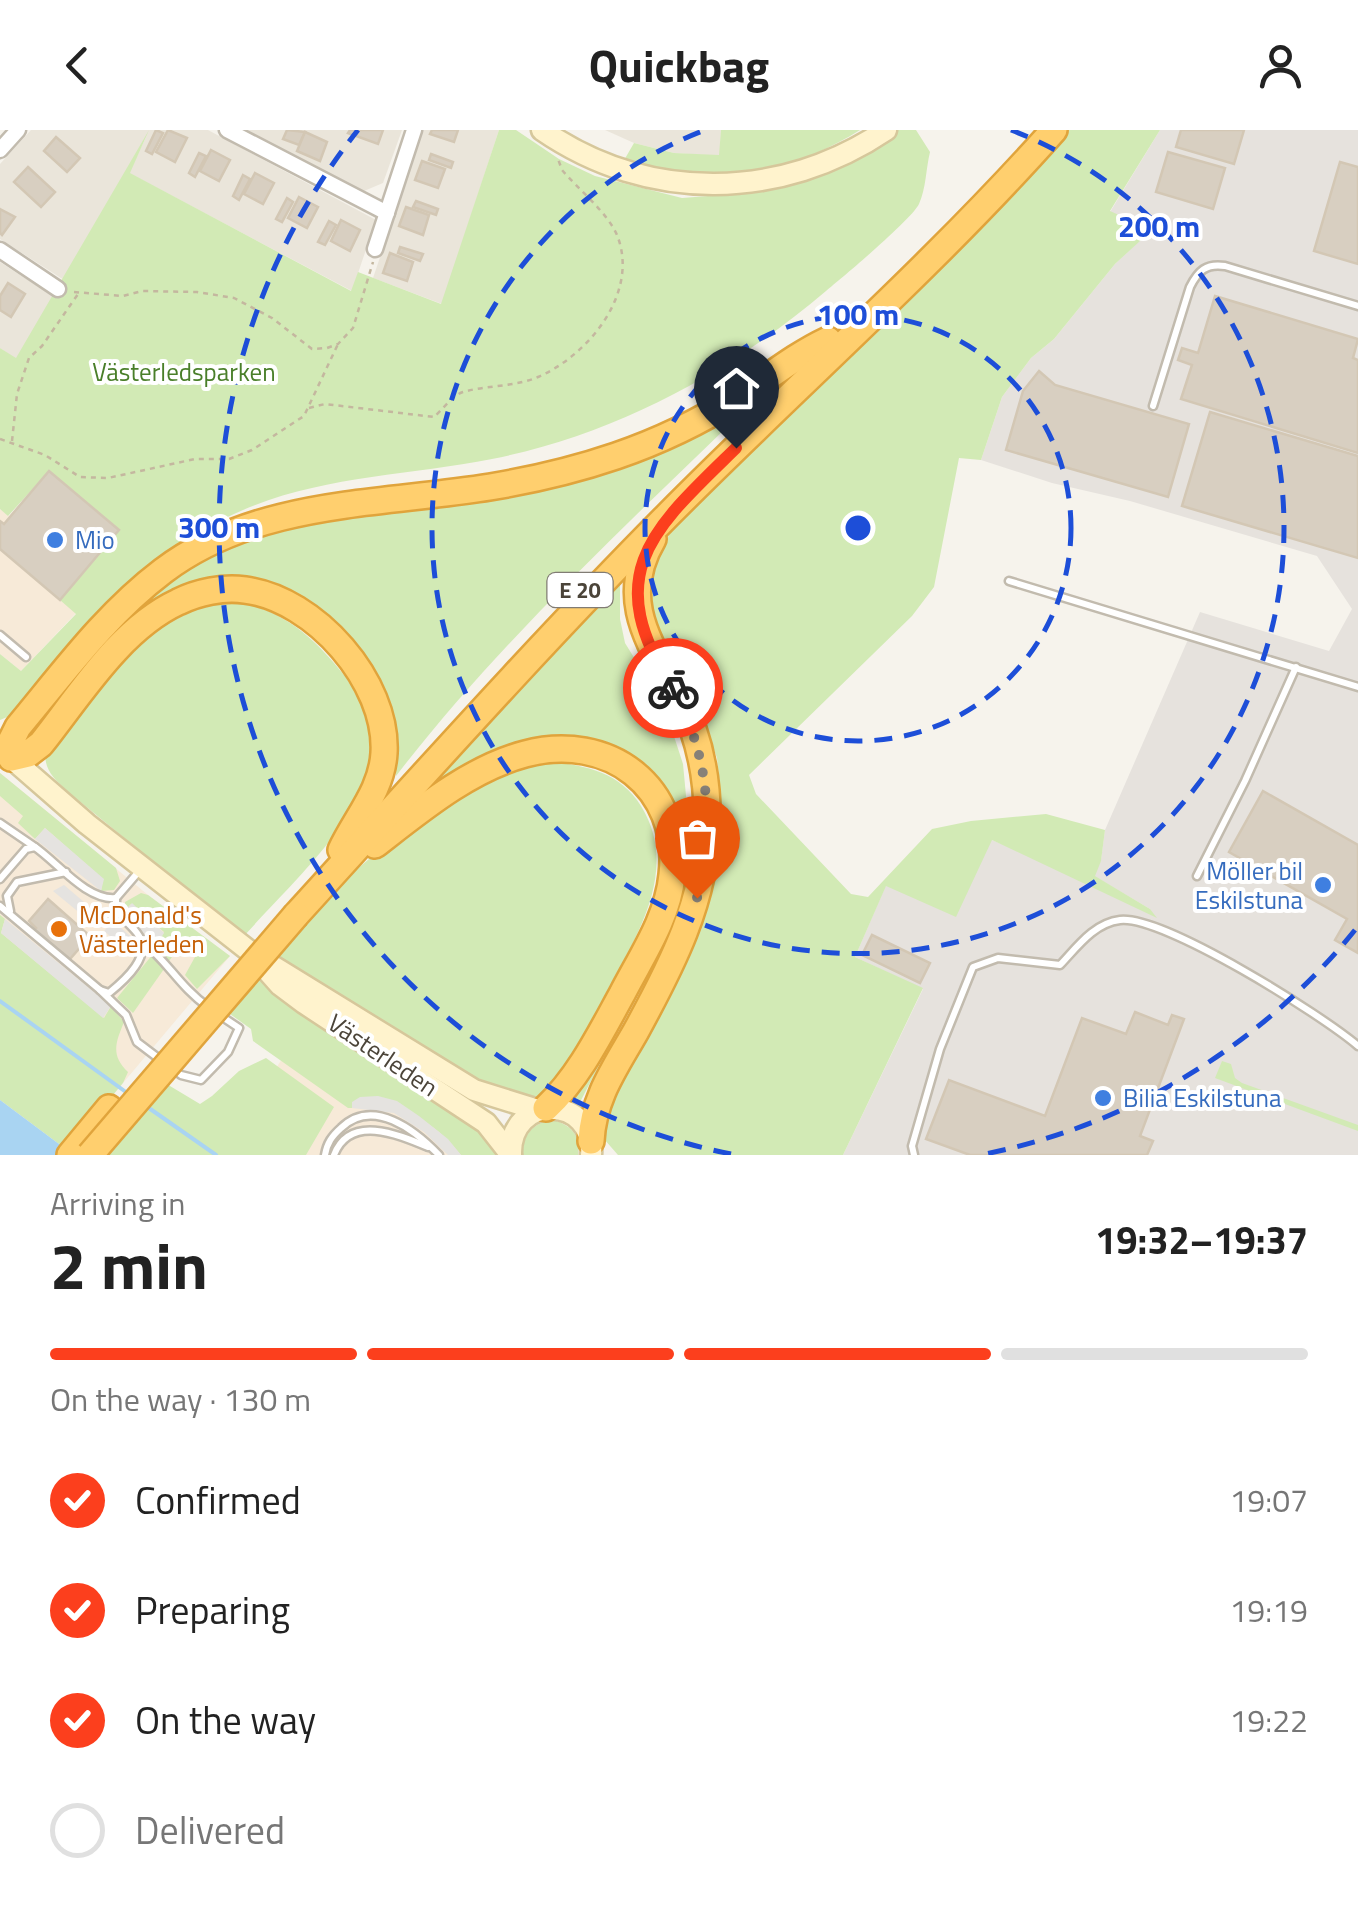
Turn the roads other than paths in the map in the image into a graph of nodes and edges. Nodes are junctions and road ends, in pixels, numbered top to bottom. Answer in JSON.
{"nodes":[{"id":1,"x":18,"y":130,"type":"edge"},
{"id":2,"x":227,"y":130,"type":"edge"},
{"id":3,"x":414,"y":130,"type":"edge"},
{"id":4,"x":886,"y":130,"type":"edge"},
{"id":5,"x":1032,"y":130,"type":"edge"},
{"id":6,"x":1054,"y":130,"type":"edge"},
{"id":7,"x":547,"y":133,"type":"edge"},
{"id":8,"x":0,"y":150,"type":"edge"},
{"id":9,"x":387,"y":213,"type":"junction"},
{"id":10,"x":375,"y":249,"type":"road end"},
{"id":11,"x":0,"y":250,"type":"edge"},
{"id":12,"x":58,"y":288,"type":"road end"},
{"id":13,"x":1358,"y":306,"type":"edge"},
{"id":14,"x":828,"y":340,"type":"junction"},
{"id":15,"x":1153,"y":406,"type":"dead end"},
{"id":16,"x":669,"y":514,"type":"junction"},
{"id":17,"x":1008,"y":582,"type":"dead end"},
{"id":18,"x":0,"y":635,"type":"edge"},
{"id":19,"x":26,"y":657,"type":"dead end"},
{"id":20,"x":1296,"y":667,"type":"junction"},
{"id":21,"x":1358,"y":687,"type":"edge"},
{"id":22,"x":5,"y":754,"type":"edge"},
{"id":23,"x":0,"y":823,"type":"edge"},
{"id":24,"x":35,"y":848,"type":"junction"},
{"id":25,"x":341,"y":858,"type":"junction"},
{"id":26,"x":142,"y":868,"type":"junction"},
{"id":27,"x":67,"y":872,"type":"junction"},
{"id":28,"x":1196,"y":876,"type":"dead end"},
{"id":29,"x":0,"y":879,"type":"edge"},
{"id":30,"x":116,"y":898,"type":"junction"},
{"id":31,"x":0,"y":906,"type":"edge"},
{"id":32,"x":292,"y":911,"type":"junction"},
{"id":33,"x":16,"y":921,"type":"junction"},
{"id":34,"x":142,"y":941,"type":"junction"},
{"id":35,"x":253,"y":954,"type":"junction"},
{"id":36,"x":100,"y":990,"type":"junction"},
{"id":37,"x":1358,"y":1046,"type":"edge"},
{"id":38,"x":542,"y":1109,"type":"junction"},
{"id":39,"x":594,"y":1150,"type":"edge"},
{"id":40,"x":436,"y":1152,"type":"edge"},
{"id":41,"x":70,"y":1155,"type":"edge"},
{"id":42,"x":90,"y":1155,"type":"edge"},
{"id":43,"x":325,"y":1155,"type":"edge"},
{"id":44,"x":334,"y":1155,"type":"edge"},
{"id":45,"x":511,"y":1155,"type":"edge"},
{"id":46,"x":914,"y":1155,"type":"edge"}],
"edges":[{"from":1,"to":8,"type":"street"},
{"from":2,"to":9,"type":"street"},
{"from":3,"to":9,"type":"street"},
{"from":4,"to":7,"type":"main road"},
{"from":5,"to":14,"type":"highway","number":"E 20"},
{"from":6,"to":16,"type":"highway","number":"E 20"},
{"from":9,"to":10,"type":"street"},
{"from":11,"to":12,"type":"street"},
{"from":13,"to":15,"type":"lane"},
{"from":14,"to":22,"type":"highway","number":"E 20"},
{"from":14,"to":25,"type":"highway","number":"E 20"},
{"from":16,"to":25,"type":"highway","number":"E 20"},
{"from":16,"to":39,"type":"highway","number":"E 20"},
{"from":17,"to":20,"type":"lane"},
{"from":18,"to":19,"type":"lane"},
{"from":20,"to":21,"type":"lane"},
{"from":20,"to":28,"type":"lane"},
{"from":22,"to":25,"type":"highway","number":"E 20"},
{"from":22,"to":26,"type":"main road","name":"Västerleden"},
{"from":23,"to":24,"type":"lane"},
{"from":24,"to":27,"type":"lane"},
{"from":24,"to":29,"type":"lane"},
{"from":25,"to":32,"type":"highway","number":"E 20"},
{"from":25,"to":38,"type":"highway","number":"E 20"},
{"from":26,"to":30,"type":"lane"},
{"from":26,"to":35,"type":"main road","name":"Västerleden"},
{"from":27,"to":30,"type":"lane"},
{"from":27,"to":33,"type":"lane"},
{"from":30,"to":34,"type":"lane"},
{"from":31,"to":33,"type":"lane"},
{"from":32,"to":41,"type":"highway","number":"E 20"},
{"from":32,"to":42,"type":"highway","number":"E 20","bridge":true},
{"from":33,"to":36,"type":"lane"},
{"from":34,"to":36,"type":"lane"},
{"from":34,"to":36,"type":"lane"},
{"from":35,"to":38,"type":"main road","name":"Västerleden"},
{"from":35,"to":45,"type":"main road","name":"Västerleden"},
{"from":37,"to":46,"type":"lane"},
{"from":38,"to":39,"type":"main road","name":"Västerleden"},
{"from":38,"to":45,"type":"main road"},
{"from":40,"to":43,"type":"lane"},
{"from":40,"to":44,"type":"lane"}]}
